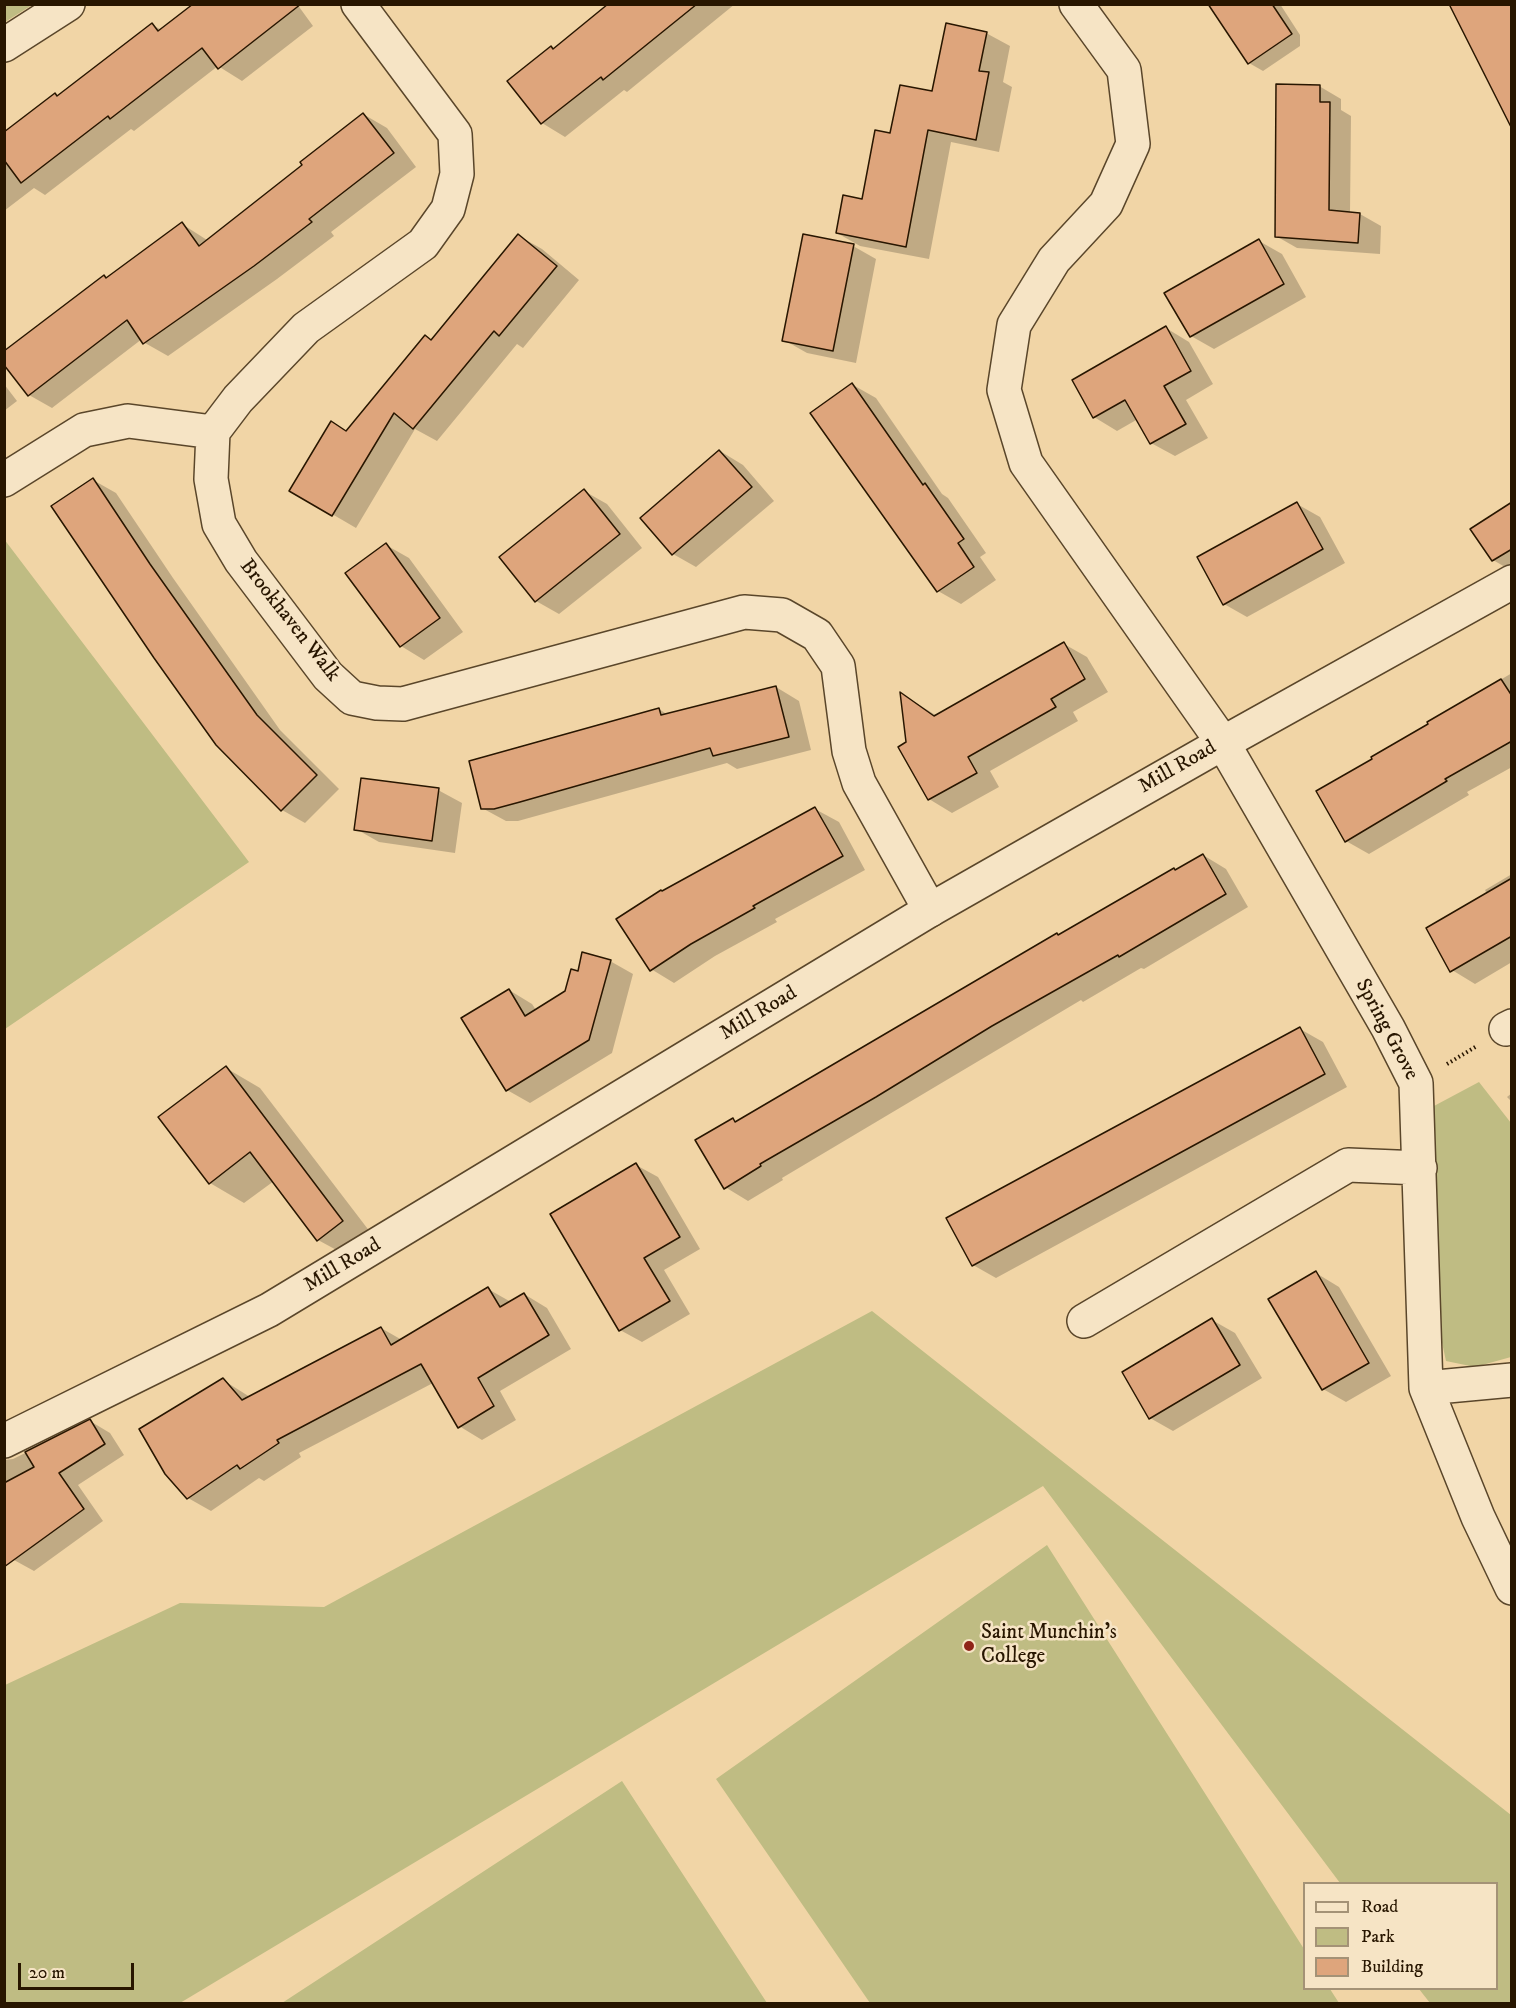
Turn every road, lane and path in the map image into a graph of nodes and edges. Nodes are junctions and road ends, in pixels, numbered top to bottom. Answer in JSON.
{"nodes":[{"id":1,"x":68,"y":4,"type":"edge"},
{"id":2,"x":358,"y":4,"type":"edge"},
{"id":3,"x":1076,"y":4,"type":"edge"},
{"id":4,"x":4,"y":45,"type":"edge"},
{"id":5,"x":213,"y":432,"type":"junction"},
{"id":6,"x":4,"y":480,"type":"edge"},
{"id":7,"x":1512,"y":582,"type":"edge"},
{"id":8,"x":1223,"y":743,"type":"junction"},
{"id":9,"x":930,"y":910,"type":"junction"},
{"id":10,"x":1509,"y":1027,"type":"edge"},
{"id":11,"x":1416,"y":1083,"type":"junction"},
{"id":12,"x":1420,"y":1168,"type":"junction"},
{"id":13,"x":1084,"y":1321,"type":"dead end"},
{"id":14,"x":1512,"y":1380,"type":"edge"},
{"id":15,"x":1425,"y":1388,"type":"junction"},
{"id":16,"x":4,"y":1441,"type":"edge"},
{"id":17,"x":1512,"y":1588,"type":"edge"}],
"edges":[{"from":1,"to":4,"type":"street"},
{"from":2,"to":5,"type":"street"},
{"from":3,"to":8,"type":"street","name":"Spring Grove"},
{"from":5,"to":6,"type":"street"},
{"from":5,"to":9,"type":"street","name":"Brookhaven Walk"},
{"from":7,"to":8,"type":"street","name":"Mill Road"},
{"from":8,"to":9,"type":"street","name":"Mill Road"},
{"from":8,"to":11,"type":"street","name":"Spring Grove"},
{"from":9,"to":16,"type":"street","name":"Mill Road"},
{"from":10,"to":11,"type":"path"},
{"from":11,"to":12,"type":"street","name":"Spring Grove"},
{"from":12,"to":13,"type":"street"},
{"from":12,"to":15,"type":"street","name":"Spring Grove"},
{"from":14,"to":15,"type":"street"},
{"from":15,"to":17,"type":"street","name":"Spring Grove"}]}
